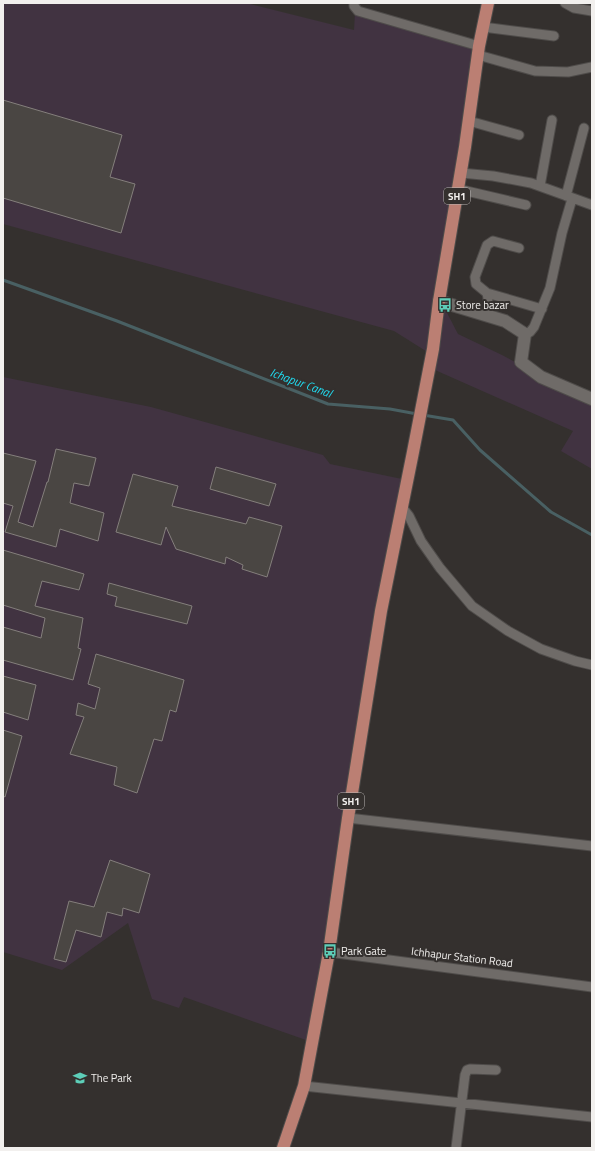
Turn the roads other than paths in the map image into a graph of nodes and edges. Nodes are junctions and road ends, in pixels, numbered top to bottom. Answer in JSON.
{"nodes":[{"id":1,"x":354,"y":3,"type":"edge"},
{"id":2,"x":488,"y":3,"type":"edge"},
{"id":3,"x":566,"y":3,"type":"edge"},
{"id":4,"x":592,"y":11,"type":"edge"},
{"id":5,"x":483,"y":27,"type":"junction"},
{"id":6,"x":554,"y":36,"type":"dead end"},
{"id":7,"x":479,"y":50,"type":"junction"},
{"id":8,"x":592,"y":67,"type":"edge"},
{"id":9,"x":552,"y":120,"type":"dead end"},
{"id":10,"x":469,"y":121,"type":"junction"},
{"id":11,"x":584,"y":128,"type":"dead end"},
{"id":12,"x":519,"y":135,"type":"dead end"},
{"id":13,"x":461,"y":173,"type":"junction"},
{"id":14,"x":540,"y":186,"type":"junction"},
{"id":15,"x":458,"y":189,"type":"junction"},
{"id":16,"x":569,"y":197,"type":"junction"},
{"id":17,"x":526,"y":205,"type":"dead end"},
{"id":18,"x":592,"y":205,"type":"edge"},
{"id":19,"x":519,"y":248,"type":"dead end"},
{"id":20,"x":487,"y":293,"type":"junction"},
{"id":21,"x":439,"y":301,"type":"junction"},
{"id":22,"x":542,"y":310,"type":"junction"},
{"id":23,"x":486,"y":315,"type":"junction"},
{"id":24,"x":525,"y":334,"type":"junction"},
{"id":25,"x":592,"y":400,"type":"edge"},
{"id":26,"x":402,"y":507,"type":"junction"},
{"id":27,"x":592,"y":665,"type":"edge"},
{"id":28,"x":348,"y":818,"type":"junction"},
{"id":29,"x":592,"y":846,"type":"edge"},
{"id":30,"x":329,"y":952,"type":"junction"},
{"id":31,"x":592,"y":986,"type":"edge"},
{"id":32,"x":496,"y":1070,"type":"dead end"},
{"id":33,"x":304,"y":1086,"type":"junction"},
{"id":34,"x":462,"y":1103,"type":"junction"},
{"id":35,"x":592,"y":1117,"type":"edge"},
{"id":36,"x":283,"y":1148,"type":"edge"},
{"id":37,"x":456,"y":1148,"type":"edge"}],
"edges":[{"from":1,"to":7,"type":"street"},
{"from":2,"to":5,"type":"main road","number":"SH1"},
{"from":3,"to":4,"type":"street"},
{"from":5,"to":6,"type":"street"},
{"from":5,"to":7,"type":"main road","number":"SH1"},
{"from":7,"to":8,"type":"street"},
{"from":7,"to":10,"type":"main road","number":"SH1"},
{"from":9,"to":14,"type":"street"},
{"from":10,"to":12,"type":"street"},
{"from":10,"to":13,"type":"main road","number":"SH1"},
{"from":11,"to":16,"type":"street"},
{"from":13,"to":14,"type":"street"},
{"from":13,"to":15,"type":"main road","number":"SH1"},
{"from":14,"to":16,"type":"street"},
{"from":15,"to":17,"type":"street"},
{"from":15,"to":21,"type":"main road","number":"SH1"},
{"from":16,"to":18,"type":"street"},
{"from":16,"to":22,"type":"street"},
{"from":19,"to":20,"type":"street"},
{"from":20,"to":22,"type":"street"},
{"from":20,"to":23,"type":"street"},
{"from":21,"to":23,"type":"street"},
{"from":21,"to":26,"type":"main road","number":"SH1"},
{"from":22,"to":24,"type":"street"},
{"from":23,"to":24,"type":"street"},
{"from":24,"to":25,"type":"street"},
{"from":26,"to":27,"type":"street"},
{"from":26,"to":28,"type":"main road","number":"SH1"},
{"from":28,"to":29,"type":"street"},
{"from":28,"to":30,"type":"main road","number":"SH1"},
{"from":30,"to":31,"type":"street","name":"Ichhapur Station Road"},
{"from":30,"to":33,"type":"main road","number":"SH1"},
{"from":32,"to":34,"type":"street"},
{"from":33,"to":34,"type":"street"},
{"from":33,"to":36,"type":"main road","number":"SH1"},
{"from":34,"to":35,"type":"street"},
{"from":34,"to":37,"type":"street"}]}
